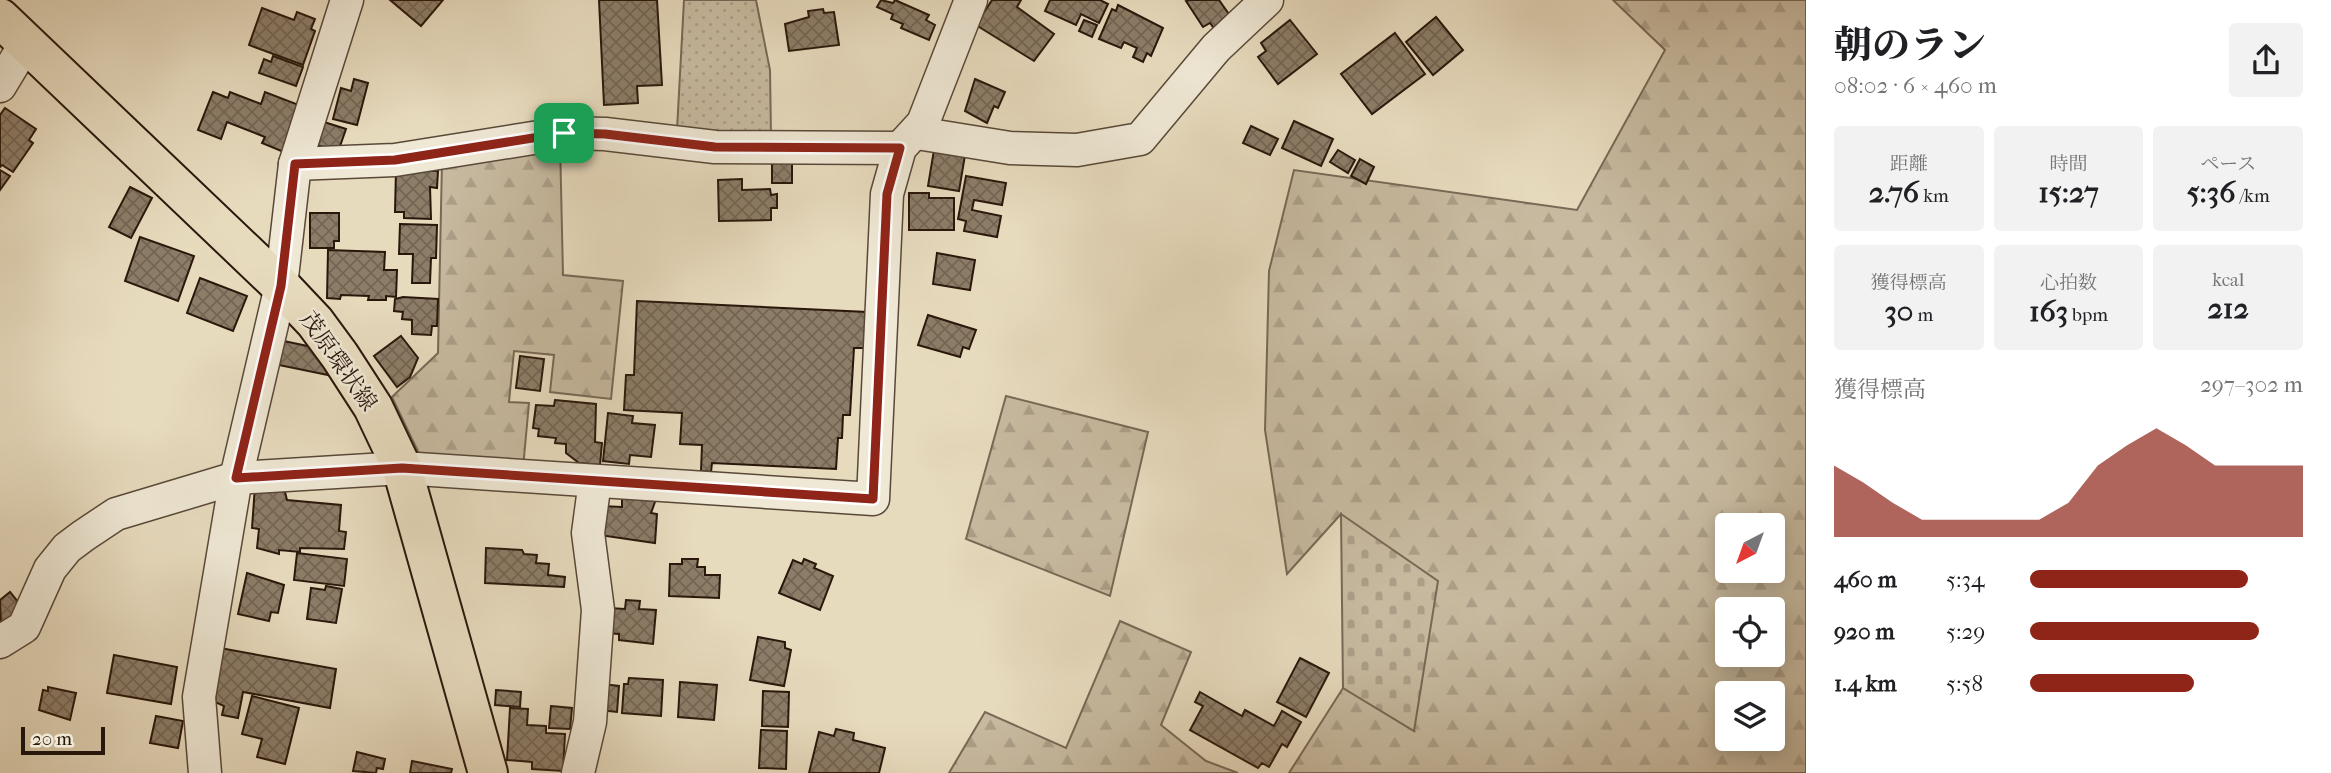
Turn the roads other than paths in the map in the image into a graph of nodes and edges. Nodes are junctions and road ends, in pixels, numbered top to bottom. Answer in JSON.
{"nodes":[{"id":1,"x":347,"y":0,"type":"edge"},
{"id":2,"x":971,"y":0,"type":"edge"},
{"id":3,"x":1263,"y":1,"type":"edge"},
{"id":4,"x":13,"y":31,"type":"edge"},
{"id":5,"x":0,"y":86,"type":"edge"},
{"id":6,"x":909,"y":140,"type":"junction"},
{"id":7,"x":295,"y":164,"type":"junction"},
{"id":8,"x":281,"y":286,"type":"junction"},
{"id":9,"x":402,"y":468,"type":"junction"},
{"id":10,"x":236,"y":478,"type":"junction"},
{"id":11,"x":594,"y":481,"type":"junction"},
{"id":12,"x":0,"y":642,"type":"edge"},
{"id":13,"x":205,"y":773,"type":"edge"},
{"id":14,"x":488,"y":773,"type":"edge"},
{"id":15,"x":578,"y":773,"type":"edge"}],
"edges":[{"from":1,"to":7,"type":"street"},
{"from":2,"to":6,"type":"street"},
{"from":3,"to":6,"type":"street"},
{"from":4,"to":5,"type":"street"},
{"from":4,"to":8,"type":"main road","name":"茂原環状線"},
{"from":6,"to":7,"type":"street"},
{"from":6,"to":11,"type":"street"},
{"from":7,"to":8,"type":"street"},
{"from":8,"to":9,"type":"main road","name":"茂原環状線"},
{"from":8,"to":10,"type":"street"},
{"from":9,"to":10,"type":"street"},
{"from":9,"to":11,"type":"street"},
{"from":9,"to":14,"type":"main road","name":"茂原環状線"},
{"from":10,"to":12,"type":"street"},
{"from":10,"to":13,"type":"street"},
{"from":11,"to":15,"type":"street"}]}
